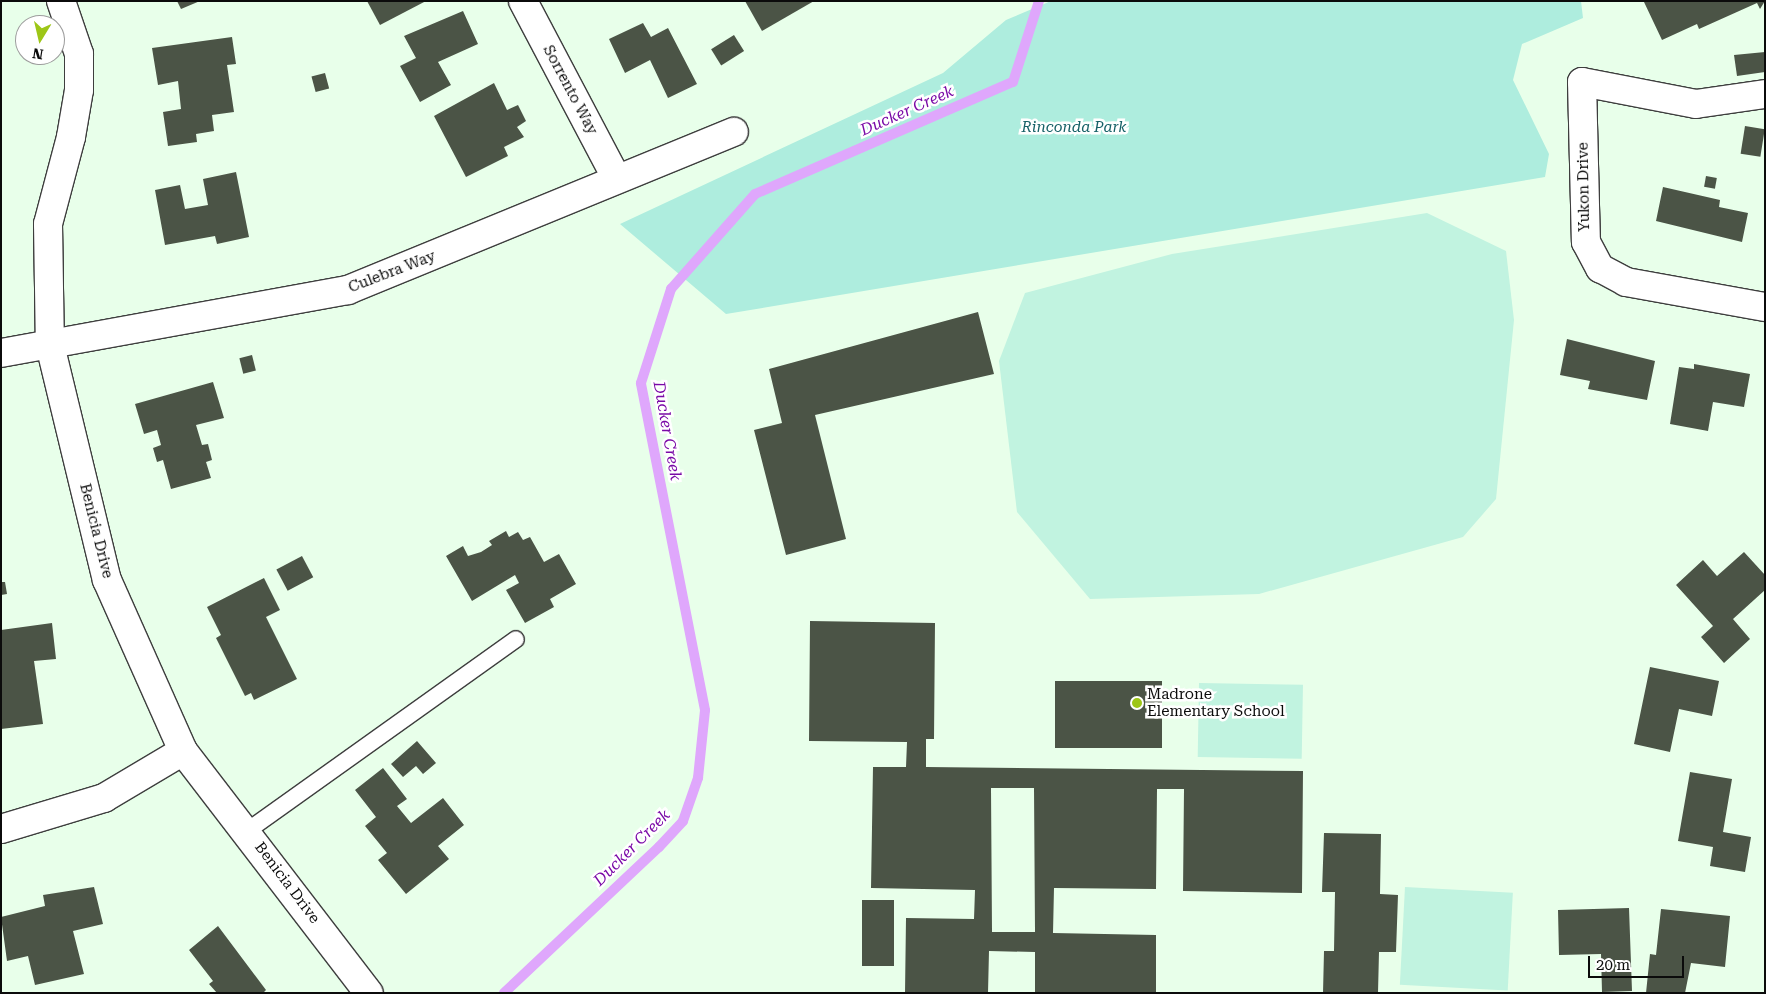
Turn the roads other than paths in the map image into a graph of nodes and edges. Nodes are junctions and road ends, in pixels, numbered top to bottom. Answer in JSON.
{"nodes":[{"id":1,"x":61,"y":1,"type":"edge"},
{"id":2,"x":524,"y":1,"type":"edge"},
{"id":3,"x":1765,"y":94,"type":"edge"},
{"id":4,"x":734,"y":132,"type":"dead end"},
{"id":5,"x":617,"y":179,"type":"junction"},
{"id":6,"x":1765,"y":307,"type":"edge"},
{"id":7,"x":50,"y":345,"type":"junction"},
{"id":8,"x":1,"y":353,"type":"edge"},
{"id":9,"x":516,"y":639,"type":"dead end"},
{"id":10,"x":183,"y":751,"type":"junction"},
{"id":11,"x":1,"y":829,"type":"edge"},
{"id":12,"x":247,"y":831,"type":"junction"},
{"id":13,"x":369,"y":993,"type":"edge"}],
"edges":[{"from":1,"to":7,"type":"street","name":"Benicia Drive"},
{"from":2,"to":5,"type":"street","name":"Sorrento Way"},
{"from":3,"to":6,"type":"street","name":"Yukon Drive"},
{"from":4,"to":5,"type":"street","name":"Culebra Way"},
{"from":5,"to":7,"type":"street","name":"Culebra Way"},
{"from":7,"to":8,"type":"street","name":"Culebra Way"},
{"from":7,"to":10,"type":"street","name":"Benicia Drive"},
{"from":9,"to":12,"type":"lane"},
{"from":10,"to":11,"type":"street"},
{"from":10,"to":12,"type":"street","name":"Benicia Drive"},
{"from":12,"to":13,"type":"street","name":"Benicia Drive"}]}
